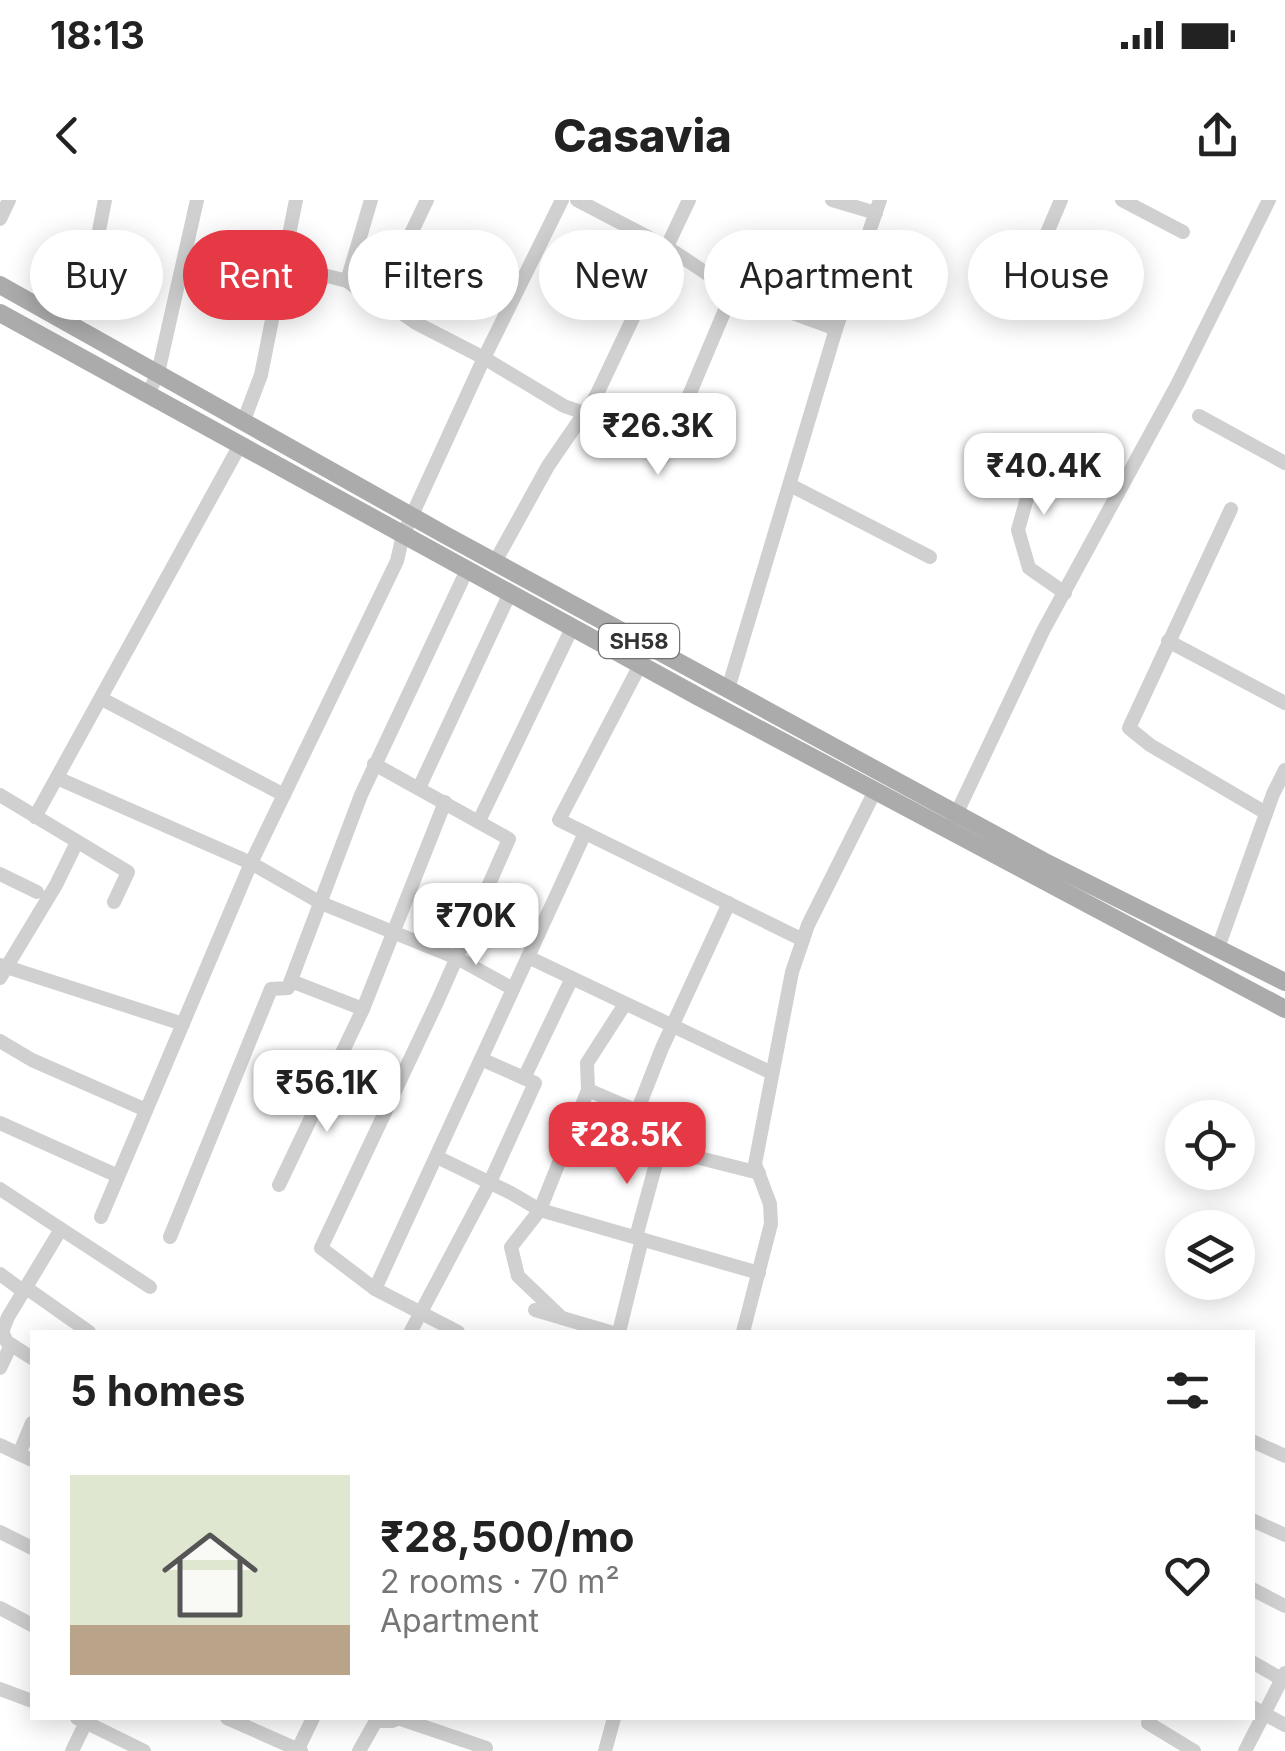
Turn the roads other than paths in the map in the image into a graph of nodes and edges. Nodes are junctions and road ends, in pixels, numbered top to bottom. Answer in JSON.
{"nodes":[{"id":1,"x":9,"y":200,"type":"edge"},
{"id":2,"x":104,"y":200,"type":"edge"},
{"id":3,"x":197,"y":200,"type":"edge"},
{"id":4,"x":296,"y":200,"type":"edge"},
{"id":5,"x":371,"y":200,"type":"edge"},
{"id":6,"x":427,"y":200,"type":"edge"},
{"id":7,"x":562,"y":200,"type":"edge"},
{"id":8,"x":577,"y":200,"type":"edge"},
{"id":9,"x":689,"y":200,"type":"edge"},
{"id":10,"x":832,"y":200,"type":"edge"},
{"id":11,"x":1061,"y":200,"type":"edge"},
{"id":12,"x":1122,"y":200,"type":"edge"},
{"id":13,"x":1269,"y":200,"type":"edge"},
{"id":14,"x":878,"y":206,"type":"edge"},
{"id":15,"x":0,"y":219,"type":"edge"},
{"id":16,"x":291,"y":230,"type":"edge"},
{"id":17,"x":413,"y":230,"type":"edge"},
{"id":18,"x":634,"y":230,"type":"edge"},
{"id":19,"x":675,"y":230,"type":"edge"},
{"id":20,"x":1048,"y":230,"type":"edge"},
{"id":21,"x":1183,"y":232,"type":"dead end"},
{"id":22,"x":328,"y":276,"type":"edge"},
{"id":23,"x":347,"y":281,"type":"joint"},
{"id":24,"x":0,"y":285,"type":"edge"},
{"id":25,"x":0,"y":313,"type":"edge"},
{"id":26,"x":273,"y":320,"type":"edge"},
{"id":27,"x":410,"y":320,"type":"edge"},
{"id":28,"x":632,"y":320,"type":"edge"},
{"id":29,"x":721,"y":320,"type":"edge"},
{"id":30,"x":812,"y":320,"type":"edge"},
{"id":31,"x":72,"y":325,"type":"junction"},
{"id":32,"x":836,"y":329,"type":"junction"},
{"id":33,"x":484,"y":358,"type":"junction"},
{"id":34,"x":158,"y":373,"type":"junction"},
{"id":35,"x":148,"y":394,"type":"junction"},
{"id":36,"x":584,"y":413,"type":"junction"},
{"id":37,"x":1199,"y":416,"type":"dead end"},
{"id":38,"x":244,"y":420,"type":"junction"},
{"id":39,"x":1043,"y":441,"type":"dead end"},
{"id":40,"x":240,"y":445,"type":"junction"},
{"id":41,"x":1285,"y":464,"type":"edge"},
{"id":42,"x":790,"y":485,"type":"junction"},
{"id":43,"x":1232,"y":509,"type":"dead end"},
{"id":44,"x":412,"y":516,"type":"junction"},
{"id":45,"x":402,"y":534,"type":"junction"},
{"id":46,"x":930,"y":557,"type":"dead end"},
{"id":47,"x":495,"y":562,"type":"junction"},
{"id":48,"x":467,"y":570,"type":"junction"},
{"id":49,"x":1065,"y":593,"type":"junction"},
{"id":50,"x":510,"y":594,"type":"junction"},
{"id":51,"x":572,"y":628,"type":"junction"},
{"id":52,"x":1168,"y":641,"type":"junction"},
{"id":53,"x":640,"y":665,"type":"junction"},
{"id":54,"x":728,"y":689,"type":"junction"},
{"id":55,"x":102,"y":699,"type":"junction"},
{"id":56,"x":1285,"y":703,"type":"edge"},
{"id":57,"x":374,"y":764,"type":"junction"},
{"id":58,"x":1285,"y":770,"type":"edge"},
{"id":59,"x":57,"y":778,"type":"junction"},
{"id":60,"x":419,"y":788,"type":"junction"},
{"id":61,"x":875,"y":791,"type":"junction"},
{"id":62,"x":284,"y":795,"type":"junction"},
{"id":63,"x":0,"y":796,"type":"edge"},
{"id":64,"x":445,"y":802,"type":"junction"},
{"id":65,"x":1266,"y":814,"type":"junction"},
{"id":66,"x":35,"y":816,"type":"junction"},
{"id":67,"x":480,"y":821,"type":"junction"},
{"id":68,"x":952,"y":822,"type":"junction"},
{"id":69,"x":584,"y":833,"type":"junction"},
{"id":70,"x":77,"y":842,"type":"junction"},
{"id":71,"x":251,"y":863,"type":"junction"},
{"id":72,"x":0,"y":874,"type":"edge"},
{"id":73,"x":37,"y":892,"type":"dead end"},
{"id":74,"x":114,"y":902,"type":"dead end"},
{"id":75,"x":320,"y":903,"type":"junction"},
{"id":76,"x":730,"y":904,"type":"junction"},
{"id":77,"x":394,"y":933,"type":"junction"},
{"id":78,"x":803,"y":940,"type":"junction"},
{"id":79,"x":1218,"y":948,"type":"junction"},
{"id":80,"x":528,"y":957,"type":"junction"},
{"id":81,"x":457,"y":958,"type":"junction"},
{"id":82,"x":1,"y":970,"type":"edge"},
{"id":83,"x":572,"y":978,"type":"junction"},
{"id":84,"x":291,"y":981,"type":"junction"},
{"id":85,"x":1285,"y":982,"type":"edge"},
{"id":86,"x":513,"y":989,"type":"junction"},
{"id":87,"x":625,"y":1004,"type":"junction"},
{"id":88,"x":364,"y":1008,"type":"junction"},
{"id":89,"x":1285,"y":1009,"type":"edge"},
{"id":90,"x":184,"y":1024,"type":"junction"},
{"id":91,"x":673,"y":1024,"type":"junction"},
{"id":92,"x":0,"y":1041,"type":"edge"},
{"id":93,"x":481,"y":1059,"type":"junction"},
{"id":94,"x":772,"y":1073,"type":"junction"},
{"id":95,"x":524,"y":1078,"type":"junction"},
{"id":96,"x":588,"y":1090,"type":"junction"},
{"id":97,"x":146,"y":1110,"type":"junction"},
{"id":98,"x":637,"y":1111,"type":"junction"},
{"id":99,"x":0,"y":1123,"type":"edge"},
{"id":100,"x":573,"y":1126,"type":"junction"},
{"id":101,"x":626,"y":1140,"type":"junction"},
{"id":102,"x":660,"y":1148,"type":"junction"},
{"id":103,"x":437,"y":1157,"type":"junction"},
{"id":104,"x":758,"y":1173,"type":"junction"},
{"id":105,"x":118,"y":1176,"type":"junction"},
{"id":106,"x":490,"y":1182,"type":"junction"},
{"id":107,"x":279,"y":1185,"type":"dead end"},
{"id":108,"x":0,"y":1190,"type":"edge"},
{"id":109,"x":540,"y":1210,"type":"junction"},
{"id":110,"x":101,"y":1217,"type":"dead end"},
{"id":111,"x":61,"y":1229,"type":"junction"},
{"id":112,"x":170,"y":1238,"type":"dead end"},
{"id":113,"x":639,"y":1238,"type":"junction"},
{"id":114,"x":0,"y":1274,"type":"edge"},
{"id":115,"x":759,"y":1274,"type":"junction"},
{"id":116,"x":150,"y":1286,"type":"dead end"},
{"id":117,"x":24,"y":1289,"type":"junction"},
{"id":118,"x":375,"y":1290,"type":"junction"},
{"id":119,"x":534,"y":1310,"type":"dead end"},
{"id":120,"x":422,"y":1312,"type":"junction"},
{"id":121,"x":562,"y":1318,"type":"junction"},
{"id":122,"x":2,"y":1323,"type":"edge"},
{"id":123,"x":86,"y":1330,"type":"edge"},
{"id":124,"x":412,"y":1330,"type":"edge"},
{"id":125,"x":454,"y":1330,"type":"edge"},
{"id":126,"x":603,"y":1330,"type":"edge"},
{"id":127,"x":619,"y":1330,"type":"edge"},
{"id":128,"x":747,"y":1330,"type":"edge"},
{"id":129,"x":11,"y":1345,"type":"junction"},
{"id":130,"x":30,"y":1357,"type":"edge"},
{"id":131,"x":0,"y":1368,"type":"edge"},
{"id":132,"x":1255,"y":1443,"type":"edge"},
{"id":133,"x":0,"y":1445,"type":"edge"},
{"id":134,"x":1285,"y":1456,"type":"edge"},
{"id":135,"x":26,"y":1457,"type":"edge"},
{"id":136,"x":1255,"y":1521,"type":"edge"},
{"id":137,"x":0,"y":1532,"type":"edge"},
{"id":138,"x":1285,"y":1535,"type":"edge"},
{"id":139,"x":30,"y":1547,"type":"edge"},
{"id":140,"x":1255,"y":1591,"type":"edge"},
{"id":141,"x":1285,"y":1606,"type":"edge"},
{"id":142,"x":2,"y":1614,"type":"edge"},
{"id":143,"x":30,"y":1624,"type":"edge"},
{"id":144,"x":1255,"y":1663,"type":"edge"},
{"id":145,"x":1284,"y":1677,"type":"edge"},
{"id":146,"x":0,"y":1689,"type":"edge"},
{"id":147,"x":30,"y":1700,"type":"edge"},
{"id":148,"x":1258,"y":1710,"type":"edge"},
{"id":149,"x":84,"y":1720,"type":"edge"},
{"id":150,"x":86,"y":1720,"type":"edge"},
{"id":151,"x":232,"y":1720,"type":"edge"},
{"id":152,"x":313,"y":1720,"type":"edge"},
{"id":153,"x":395,"y":1720,"type":"edge"},
{"id":154,"x":404,"y":1720,"type":"edge"},
{"id":155,"x":613,"y":1720,"type":"edge"},
{"id":156,"x":1255,"y":1720,"type":"edge"},
{"id":157,"x":1148,"y":1724,"type":"dead end"},
{"id":158,"x":1285,"y":1725,"type":"edge"},
{"id":159,"x":486,"y":1748,"type":"dead end"},
{"id":160,"x":72,"y":1751,"type":"edge"},
{"id":161,"x":144,"y":1751,"type":"edge"},
{"id":162,"x":299,"y":1751,"type":"edge"},
{"id":163,"x":359,"y":1751,"type":"edge"},
{"id":164,"x":605,"y":1751,"type":"edge"},
{"id":165,"x":1194,"y":1751,"type":"edge"},
{"id":166,"x":1245,"y":1751,"type":"edge"}],
"edges":[{"from":1,"to":15,"type":"street"},
{"from":2,"to":31,"type":"street"},
{"from":3,"to":34,"type":"street"},
{"from":4,"to":16,"type":"street"},
{"from":5,"to":23,"type":"street"},
{"from":6,"to":17,"type":"street"},
{"from":7,"to":33,"type":"street"},
{"from":8,"to":18,"type":"street"},
{"from":9,"to":19,"type":"street"},
{"from":10,"to":14,"type":"street"},
{"from":11,"to":20,"type":"street"},
{"from":12,"to":21,"type":"street"},
{"from":13,"to":49,"type":"street"},
{"from":14,"to":32,"type":"street"},
{"from":22,"to":23,"type":"street"},
{"from":24,"to":31,"type":"main road","number":"SH58"},
{"from":25,"to":35,"type":"main road","number":"SH58"},
{"from":26,"to":38,"type":"street"},
{"from":27,"to":33,"type":"street"},
{"from":28,"to":36,"type":"street"},
{"from":29,"to":36,"type":"street"},
{"from":30,"to":32,"type":"street"},
{"from":31,"to":34,"type":"main road","number":"SH58"},
{"from":32,"to":42,"type":"street"},
{"from":33,"to":36,"type":"street"},
{"from":33,"to":44,"type":"street"},
{"from":34,"to":35,"type":"street"},
{"from":34,"to":38,"type":"main road","number":"SH58"},
{"from":35,"to":40,"type":"main road","number":"SH58"},
{"from":36,"to":47,"type":"street"},
{"from":37,"to":41,"type":"street"},
{"from":38,"to":44,"type":"main road","number":"SH58"},
{"from":39,"to":49,"type":"street"},
{"from":40,"to":45,"type":"main road","number":"SH58"},
{"from":40,"to":55,"type":"street"},
{"from":42,"to":46,"type":"street"},
{"from":42,"to":54,"type":"street"},
{"from":43,"to":52,"type":"street"},
{"from":44,"to":45,"type":"street"},
{"from":44,"to":47,"type":"main road","number":"SH58"},
{"from":45,"to":48,"type":"main road","number":"SH58"},
{"from":45,"to":62,"type":"street"},
{"from":47,"to":54,"type":"main road","number":"SH58"},
{"from":48,"to":50,"type":"main road","number":"SH58"},
{"from":48,"to":57,"type":"street"},
{"from":49,"to":68,"type":"street"},
{"from":50,"to":51,"type":"main road","number":"SH58"},
{"from":50,"to":60,"type":"street"},
{"from":51,"to":53,"type":"main road","number":"SH58"},
{"from":51,"to":67,"type":"street"},
{"from":52,"to":56,"type":"street"},
{"from":52,"to":65,"type":"street"},
{"from":53,"to":61,"type":"main road","number":"SH58"},
{"from":53,"to":69,"type":"street"},
{"from":54,"to":68,"type":"main road","number":"SH58"},
{"from":55,"to":59,"type":"street"},
{"from":55,"to":62,"type":"street"},
{"from":57,"to":60,"type":"street"},
{"from":57,"to":75,"type":"street"},
{"from":58,"to":65,"type":"street"},
{"from":59,"to":66,"type":"street"},
{"from":59,"to":71,"type":"street"},
{"from":60,"to":64,"type":"street"},
{"from":61,"to":68,"type":"main road","number":"SH58"},
{"from":61,"to":78,"type":"street"},
{"from":62,"to":71,"type":"street"},
{"from":63,"to":66,"type":"street"},
{"from":64,"to":67,"type":"street"},
{"from":64,"to":77,"type":"street"},
{"from":65,"to":79,"type":"street"},
{"from":66,"to":70,"type":"street"},
{"from":67,"to":81,"type":"street"},
{"from":68,"to":79,"type":"main road","number":"SH58"},
{"from":68,"to":89,"type":"main road","number":"SH58"},
{"from":69,"to":76,"type":"street"},
{"from":69,"to":80,"type":"street"},
{"from":70,"to":74,"type":"street"},
{"from":70,"to":82,"type":"street"},
{"from":71,"to":75,"type":"street"},
{"from":71,"to":90,"type":"street"},
{"from":72,"to":73,"type":"street"},
{"from":75,"to":77,"type":"street"},
{"from":75,"to":84,"type":"street"},
{"from":76,"to":78,"type":"street"},
{"from":76,"to":91,"type":"street"},
{"from":77,"to":81,"type":"street"},
{"from":77,"to":88,"type":"street"},
{"from":78,"to":94,"type":"street"},
{"from":79,"to":85,"type":"main road","number":"SH58"},
{"from":80,"to":83,"type":"street"},
{"from":80,"to":86,"type":"street"},
{"from":81,"to":86,"type":"street"},
{"from":81,"to":118,"type":"street"},
{"from":82,"to":90,"type":"street"},
{"from":83,"to":87,"type":"street"},
{"from":83,"to":95,"type":"street"},
{"from":84,"to":88,"type":"street"},
{"from":84,"to":112,"type":"street"},
{"from":86,"to":93,"type":"street"},
{"from":87,"to":91,"type":"street"},
{"from":87,"to":96,"type":"street"},
{"from":88,"to":107,"type":"street"},
{"from":90,"to":97,"type":"street"},
{"from":91,"to":94,"type":"street"},
{"from":91,"to":98,"type":"street"},
{"from":92,"to":97,"type":"street"},
{"from":93,"to":95,"type":"street"},
{"from":93,"to":103,"type":"street"},
{"from":94,"to":104,"type":"street"},
{"from":95,"to":106,"type":"street"},
{"from":96,"to":98,"type":"street"},
{"from":96,"to":100,"type":"street"},
{"from":97,"to":105,"type":"street"},
{"from":98,"to":101,"type":"street"},
{"from":99,"to":105,"type":"street"},
{"from":100,"to":101,"type":"street"},
{"from":100,"to":109,"type":"street"},
{"from":101,"to":102,"type":"street"},
{"from":102,"to":104,"type":"street"},
{"from":102,"to":113,"type":"street"},
{"from":103,"to":106,"type":"street"},
{"from":103,"to":118,"type":"street"},
{"from":104,"to":115,"type":"street"},
{"from":105,"to":110,"type":"street"},
{"from":106,"to":109,"type":"street"},
{"from":106,"to":120,"type":"street"},
{"from":108,"to":111,"type":"street"},
{"from":109,"to":113,"type":"street"},
{"from":109,"to":121,"type":"street"},
{"from":111,"to":116,"type":"street"},
{"from":111,"to":117,"type":"street"},
{"from":113,"to":115,"type":"street"},
{"from":113,"to":127,"type":"street"},
{"from":114,"to":117,"type":"street"},
{"from":115,"to":128,"type":"street"},
{"from":117,"to":122,"type":"street"},
{"from":117,"to":123,"type":"street"},
{"from":118,"to":120,"type":"street"},
{"from":119,"to":121,"type":"street"},
{"from":120,"to":124,"type":"street"},
{"from":120,"to":125,"type":"street"},
{"from":121,"to":126,"type":"street"},
{"from":122,"to":129,"type":"street"},
{"from":129,"to":130,"type":"street"},
{"from":129,"to":131,"type":"street"},
{"from":132,"to":134,"type":"street"},
{"from":133,"to":135,"type":"street"},
{"from":136,"to":138,"type":"street"},
{"from":137,"to":139,"type":"street"},
{"from":140,"to":141,"type":"street"},
{"from":142,"to":143,"type":"street"},
{"from":144,"to":145,"type":"street"},
{"from":145,"to":148,"type":"street"},
{"from":146,"to":147,"type":"street"},
{"from":148,"to":158,"type":"street"},
{"from":149,"to":160,"type":"street"},
{"from":150,"to":161,"type":"street"},
{"from":151,"to":162,"type":"street"},
{"from":152,"to":162,"type":"street"},
{"from":153,"to":163,"type":"street"},
{"from":154,"to":159,"type":"street"},
{"from":155,"to":164,"type":"street"},
{"from":156,"to":166,"type":"street"},
{"from":157,"to":165,"type":"street"}]}
